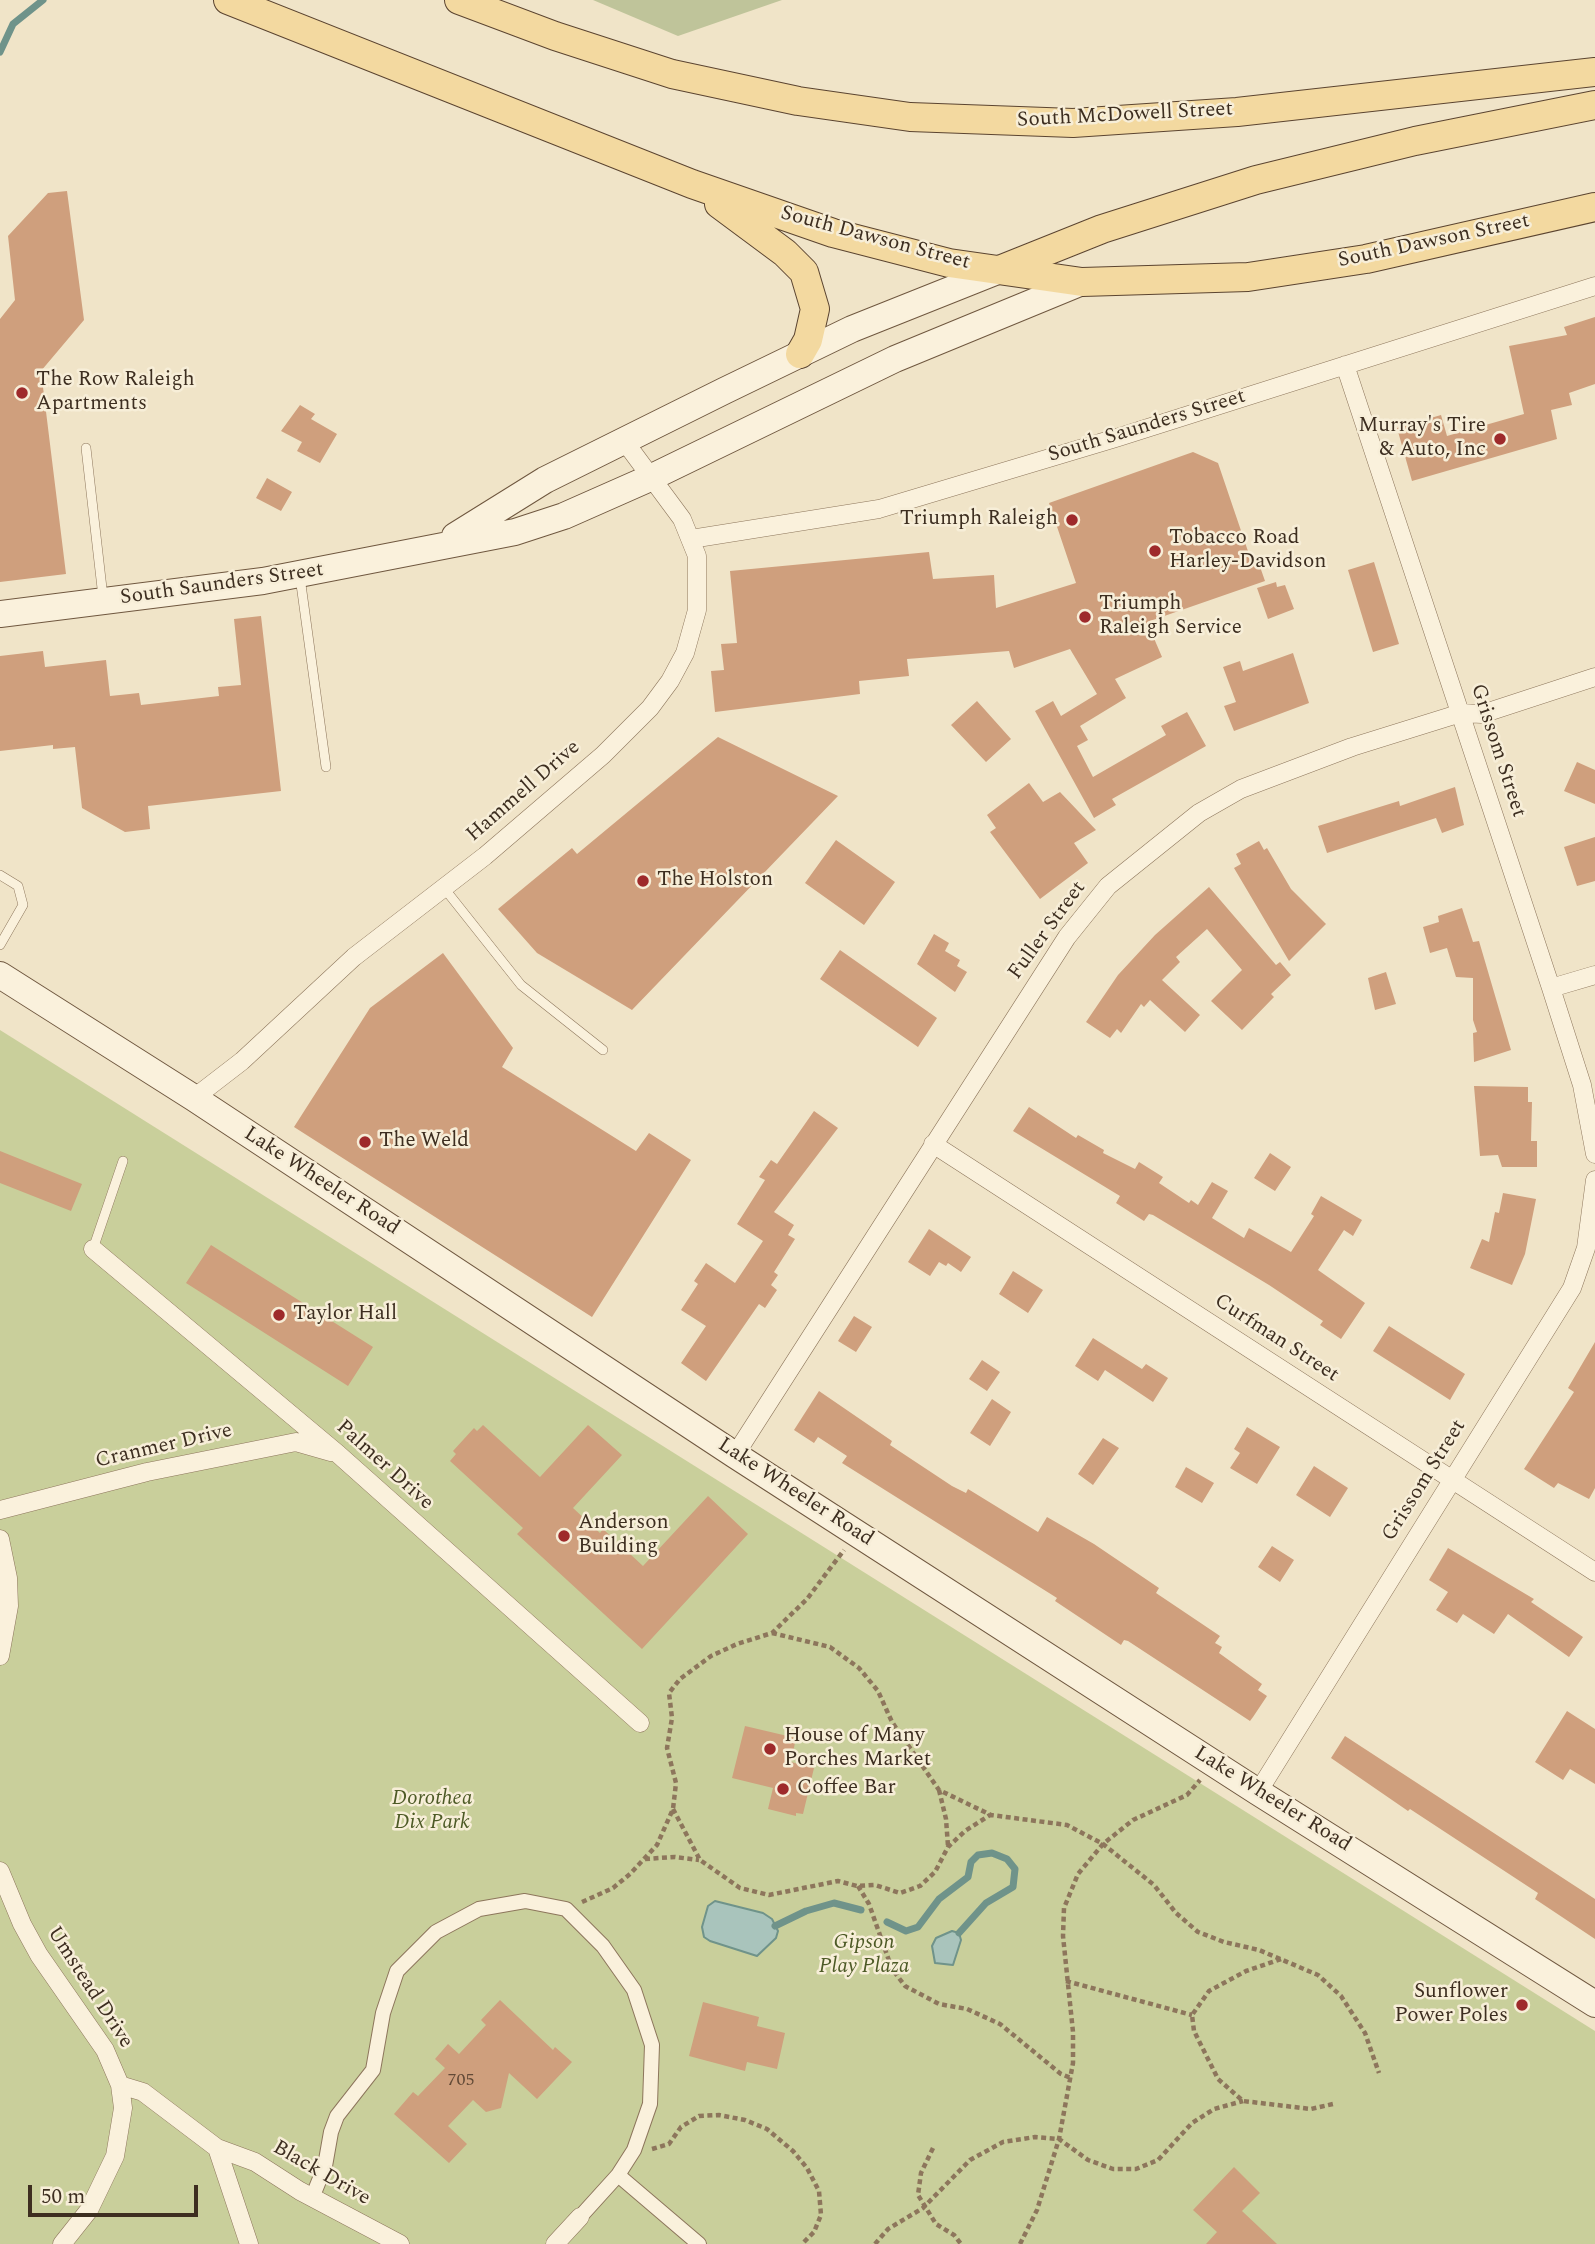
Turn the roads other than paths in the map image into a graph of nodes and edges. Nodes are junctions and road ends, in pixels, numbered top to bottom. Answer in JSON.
{"nodes":[{"id":1,"x":228,"y":0,"type":"edge"},
{"id":2,"x":459,"y":0,"type":"edge"},
{"id":3,"x":1595,"y":72,"type":"edge"},
{"id":4,"x":1595,"y":105,"type":"edge"},
{"id":5,"x":692,"y":184,"type":"junction"},
{"id":6,"x":1595,"y":206,"type":"edge"},
{"id":7,"x":1000,"y":270,"type":"junction"},
{"id":8,"x":1082,"y":282,"type":"junction"},
{"id":9,"x":1595,"y":286,"type":"edge"},
{"id":10,"x":800,"y":354,"type":"junction"},
{"id":11,"x":1345,"y":365,"type":"junction"},
{"id":12,"x":625,"y":442,"type":"junction"},
{"id":13,"x":86,"y":448,"type":"dead end"},
{"id":14,"x":650,"y":478,"type":"junction"},
{"id":15,"x":691,"y":539,"type":"junction"},
{"id":16,"x":441,"y":544,"type":"junction"},
{"id":17,"x":300,"y":575,"type":"junction"},
{"id":18,"x":104,"y":602,"type":"junction"},
{"id":19,"x":0,"y":614,"type":"edge"},
{"id":20,"x":1595,"y":677,"type":"edge"},
{"id":21,"x":1461,"y":713,"type":"junction"},
{"id":22,"x":326,"y":767,"type":"dead end"},
{"id":23,"x":0,"y":875,"type":"edge"},
{"id":24,"x":444,"y":888,"type":"junction"},
{"id":25,"x":0,"y":945,"type":"edge"},
{"id":26,"x":0,"y":975,"type":"edge"},
{"id":27,"x":1595,"y":975,"type":"edge"},
{"id":28,"x":1551,"y":988,"type":"junction"},
{"id":29,"x":603,"y":1050,"type":"dead end"},
{"id":30,"x":194,"y":1098,"type":"junction"},
{"id":31,"x":933,"y":1144,"type":"junction"},
{"id":32,"x":1595,"y":1154,"type":"edge"},
{"id":33,"x":123,"y":1161,"type":"dead end"},
{"id":34,"x":1595,"y":1180,"type":"edge"},
{"id":35,"x":93,"y":1249,"type":"joint"},
{"id":36,"x":338,"y":1454,"type":"junction"},
{"id":37,"x":735,"y":1455,"type":"junction"},
{"id":38,"x":1452,"y":1481,"type":"junction"},
{"id":39,"x":0,"y":1510,"type":"edge"},
{"id":40,"x":0,"y":1539,"type":"edge"},
{"id":41,"x":1595,"y":1572,"type":"edge"},
{"id":42,"x":0,"y":1656,"type":"edge"},
{"id":43,"x":640,"y":1723,"type":"dead end"},
{"id":44,"x":1258,"y":1791,"type":"junction"},
{"id":45,"x":0,"y":1871,"type":"edge"},
{"id":46,"x":1595,"y":2004,"type":"edge"},
{"id":47,"x":120,"y":2085,"type":"junction"},
{"id":48,"x":217,"y":2148,"type":"junction"},
{"id":49,"x":618,"y":2175,"type":"junction"},
{"id":50,"x":312,"y":2198,"type":"junction"},
{"id":51,"x":580,"y":2217,"type":"joint"},
{"id":52,"x":62,"y":2244,"type":"edge"},
{"id":53,"x":249,"y":2244,"type":"edge"},
{"id":54,"x":400,"y":2244,"type":"edge"},
{"id":55,"x":555,"y":2244,"type":"edge"},
{"id":56,"x":699,"y":2244,"type":"edge"}],
"edges":[{"from":1,"to":5,"type":"main road","name":"South Dawson Street"},
{"from":2,"to":3,"type":"main road","name":"South McDowell Street"},
{"from":4,"to":7,"type":"main road"},
{"from":5,"to":7,"type":"main road","name":"South Dawson Street"},
{"from":5,"to":10,"type":"main road"},
{"from":6,"to":8,"type":"main road","name":"South Dawson Street"},
{"from":7,"to":8,"type":"main road","name":"South Dawson Street"},
{"from":7,"to":10,"type":"main road","name":"South Saunders Street"},
{"from":8,"to":14,"type":"main road","name":"South Saunders Street"},
{"from":9,"to":11,"type":"street","name":"South Saunders Street"},
{"from":10,"to":12,"type":"main road","name":"South Saunders Street"},
{"from":11,"to":15,"type":"street","name":"South Saunders Street"},
{"from":11,"to":21,"type":"street","name":"Grissom Street"},
{"from":12,"to":14,"type":"street","name":"Hammell Drive"},
{"from":12,"to":16,"type":"main road","name":"South Saunders Street"},
{"from":13,"to":18,"type":"lane"},
{"from":14,"to":15,"type":"street","name":"Hammell Drive"},
{"from":14,"to":16,"type":"main road","name":"South Saunders Street"},
{"from":15,"to":24,"type":"street","name":"Hammell Drive"},
{"from":16,"to":17,"type":"main road","name":"South Saunders Street"},
{"from":17,"to":18,"type":"main road","name":"South Saunders Street"},
{"from":17,"to":22,"type":"lane"},
{"from":18,"to":19,"type":"main road","name":"South Saunders Street"},
{"from":20,"to":21,"type":"street","name":"Fuller Street"},
{"from":21,"to":28,"type":"street","name":"Grissom Street"},
{"from":21,"to":31,"type":"street","name":"Fuller Street"},
{"from":23,"to":25,"type":"lane"},
{"from":24,"to":29,"type":"lane"},
{"from":24,"to":30,"type":"street","name":"Hammell Drive"},
{"from":26,"to":30,"type":"main road","name":"Lake Wheeler Road"},
{"from":27,"to":28,"type":"street"},
{"from":28,"to":32,"type":"street","name":"Grissom Street"},
{"from":30,"to":37,"type":"main road","name":"Lake Wheeler Road"},
{"from":31,"to":37,"type":"street","name":"Fuller Street"},
{"from":31,"to":38,"type":"street","name":"Curfman Street"},
{"from":33,"to":35,"type":"lane"},
{"from":34,"to":38,"type":"street","name":"Grissom Street"},
{"from":35,"to":36,"type":"street","name":"Palmer Drive"},
{"from":36,"to":39,"type":"street","name":"Cranmer Drive"},
{"from":36,"to":43,"type":"street","name":"Palmer Drive"},
{"from":37,"to":44,"type":"main road","name":"Lake Wheeler Road"},
{"from":38,"to":41,"type":"street","name":"Curfman Street"},
{"from":38,"to":44,"type":"street","name":"Grissom Street"},
{"from":40,"to":42,"type":"street"},
{"from":44,"to":46,"type":"main road","name":"Lake Wheeler Road"},
{"from":45,"to":47,"type":"street","name":"Umstead Drive"},
{"from":47,"to":48,"type":"street","name":"Black Drive"},
{"from":47,"to":52,"type":"street","name":"Umstead Drive"},
{"from":48,"to":50,"type":"street","name":"Black Drive"},
{"from":48,"to":53,"type":"street"},
{"from":49,"to":50,"type":"street"},
{"from":49,"to":51,"type":"street"},
{"from":49,"to":56,"type":"street"},
{"from":50,"to":54,"type":"street","name":"Black Drive"},
{"from":51,"to":55,"type":"street"}]}
